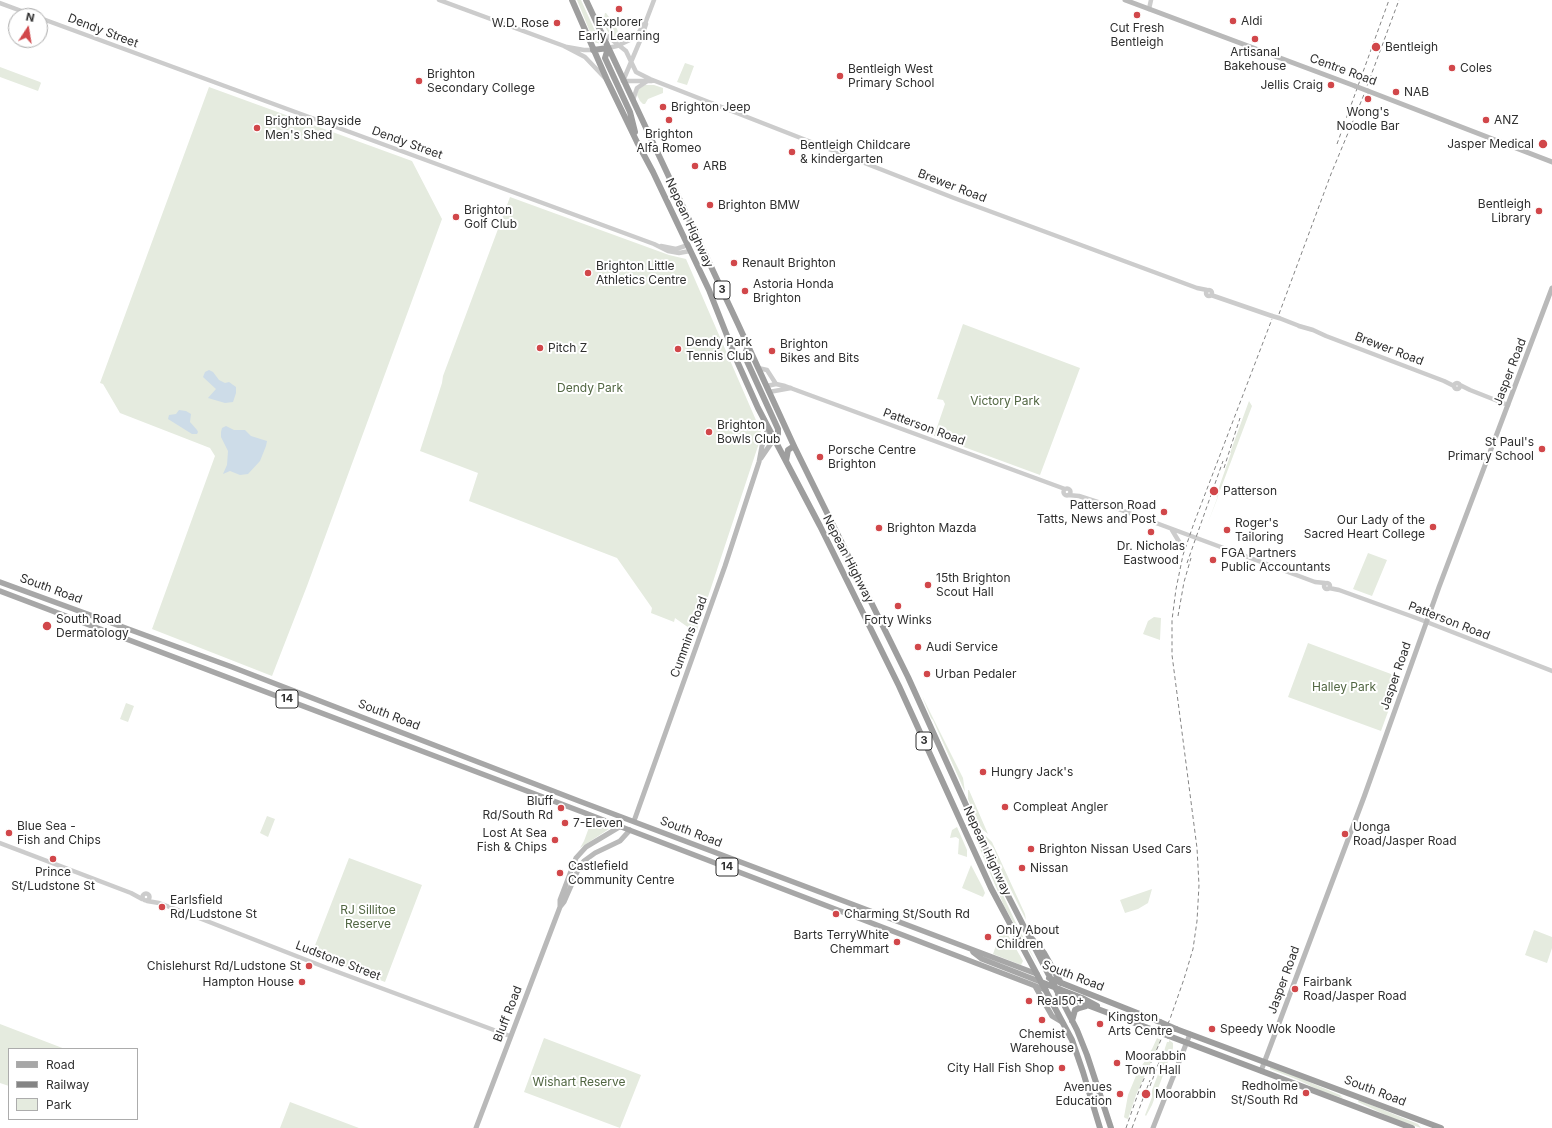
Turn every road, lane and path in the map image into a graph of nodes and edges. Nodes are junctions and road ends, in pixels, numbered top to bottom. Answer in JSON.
{"nodes":[{"id":1,"x":439,"y":0,"type":"edge"},
{"id":2,"x":572,"y":0,"type":"edge"},
{"id":3,"x":586,"y":0,"type":"edge"},
{"id":4,"x":654,"y":0,"type":"edge"},
{"id":5,"x":1125,"y":0,"type":"edge"},
{"id":6,"x":1150,"y":0,"type":"edge"},
{"id":7,"x":0,"y":3,"type":"edge"},
{"id":8,"x":13,"y":8,"type":"edge"},
{"id":9,"x":1147,"y":8,"type":"junction"},
{"id":10,"x":48,"y":21,"type":"edge"},
{"id":11,"x":646,"y":21,"type":"junction"},
{"id":12,"x":599,"y":30,"type":"junction"},
{"id":13,"x":620,"y":45,"type":"junction"},
{"id":14,"x":564,"y":46,"type":"junction"},
{"id":15,"x":608,"y":48,"type":"junction"},
{"id":16,"x":594,"y":52,"type":"junction"},
{"id":17,"x":580,"y":54,"type":"junction"},
{"id":18,"x":631,"y":64,"type":"junction"},
{"id":19,"x":607,"y":80,"type":"junction"},
{"id":20,"x":615,"y":81,"type":"junction"},
{"id":21,"x":623,"y":81,"type":"junction"},
{"id":22,"x":648,"y":81,"type":"junction"},
{"id":23,"x":656,"y":82,"type":"junction"},
{"id":24,"x":633,"y":101,"type":"junction"},
{"id":25,"x":626,"y":104,"type":"junction"},
{"id":26,"x":636,"y":140,"type":"junction"},
{"id":27,"x":1552,"y":162,"type":"edge"},
{"id":28,"x":687,"y":216,"type":"junction"},
{"id":29,"x":679,"y":225,"type":"junction"},
{"id":30,"x":700,"y":243,"type":"junction"},
{"id":31,"x":689,"y":248,"type":"junction"},
{"id":32,"x":706,"y":257,"type":"junction"},
{"id":33,"x":700,"y":272,"type":"junction"},
{"id":34,"x":1552,"y":288,"type":"edge"},
{"id":35,"x":748,"y":346,"type":"junction"},
{"id":36,"x":758,"y":368,"type":"junction"},
{"id":37,"x":776,"y":384,"type":"junction"},
{"id":38,"x":791,"y":388,"type":"junction"},
{"id":39,"x":768,"y":389,"type":"junction"},
{"id":40,"x":761,"y":391,"type":"junction"},
{"id":41,"x":751,"y":393,"type":"junction"},
{"id":42,"x":1508,"y":405,"type":"junction"},
{"id":43,"x":768,"y":428,"type":"junction"},
{"id":44,"x":774,"y":439,"type":"junction"},
{"id":45,"x":794,"y":446,"type":"junction"},
{"id":46,"x":786,"y":461,"type":"junction"},
{"id":47,"x":759,"y":462,"type":"junction"},
{"id":48,"x":1171,"y":529,"type":"junction"},
{"id":49,"x":1182,"y":545,"type":"dead end"},
{"id":50,"x":0,"y":582,"type":"edge"},
{"id":51,"x":0,"y":591,"type":"edge"},
{"id":52,"x":866,"y":594,"type":"junction"},
{"id":53,"x":856,"y":599,"type":"junction"},
{"id":54,"x":66,"y":606,"type":"junction"},
{"id":55,"x":62,"y":614,"type":"junction"},
{"id":56,"x":1426,"y":622,"type":"junction"},
{"id":57,"x":232,"y":668,"type":"junction"},
{"id":58,"x":1552,"y":671,"type":"edge"},
{"id":59,"x":229,"y":677,"type":"junction"},
{"id":60,"x":393,"y":729,"type":"junction"},
{"id":61,"x":389,"y":738,"type":"junction"},
{"id":62,"x":545,"y":788,"type":"junction"},
{"id":63,"x":542,"y":796,"type":"junction"},
{"id":64,"x":599,"y":808,"type":"junction"},
{"id":65,"x":596,"y":817,"type":"junction"},
{"id":66,"x":633,"y":820,"type":"junction"},
{"id":67,"x":621,"y":826,"type":"junction"},
{"id":68,"x":630,"y":830,"type":"junction"},
{"id":69,"x":979,"y":834,"type":"junction"},
{"id":70,"x":968,"y":838,"type":"junction"},
{"id":71,"x":0,"y":843,"type":"edge"},
{"id":72,"x":779,"y":877,"type":"junction"},
{"id":73,"x":776,"y":886,"type":"junction"},
{"id":74,"x":560,"y":907,"type":"junction"},
{"id":75,"x":918,"y":930,"type":"junction"},
{"id":76,"x":1027,"y":934,"type":"junction"},
{"id":77,"x":915,"y":940,"type":"junction"},
{"id":78,"x":970,"y":949,"type":"junction"},
{"id":79,"x":984,"y":963,"type":"junction"},
{"id":80,"x":1009,"y":969,"type":"junction"},
{"id":81,"x":1037,"y":974,"type":"junction"},
{"id":82,"x":1011,"y":977,"type":"junction"},
{"id":83,"x":1050,"y":979,"type":"junction"},
{"id":84,"x":1041,"y":982,"type":"junction"},
{"id":85,"x":1062,"y":984,"type":"junction"},
{"id":86,"x":1035,"y":986,"type":"junction"},
{"id":87,"x":1055,"y":988,"type":"junction"},
{"id":88,"x":1046,"y":990,"type":"junction"},
{"id":89,"x":1059,"y":995,"type":"junction"},
{"id":90,"x":1088,"y":1006,"type":"junction"},
{"id":91,"x":1107,"y":1013,"type":"junction"},
{"id":92,"x":1072,"y":1021,"type":"junction"},
{"id":93,"x":1062,"y":1022,"type":"junction"},
{"id":94,"x":1190,"y":1034,"type":"junction"},
{"id":95,"x":510,"y":1036,"type":"junction"},
{"id":96,"x":1186,"y":1042,"type":"junction"},
{"id":97,"x":1265,"y":1062,"type":"junction"},
{"id":98,"x":1261,"y":1071,"type":"junction"},
{"id":99,"x":1422,"y":1121,"type":"junction"},
{"id":100,"x":476,"y":1128,"type":"edge"},
{"id":101,"x":1100,"y":1128,"type":"edge"},
{"id":102,"x":1111,"y":1128,"type":"edge"},
{"id":103,"x":1153,"y":1128,"type":"edge"},
{"id":104,"x":1412,"y":1128,"type":"edge"},
{"id":105,"x":1422,"y":1128,"type":"edge"},
{"id":106,"x":1441,"y":1128,"type":"edge"}],
"edges":[{"from":1,"to":14,"type":"street"},
{"from":2,"to":16,"type":"highway","name":"Nepean Highway","number":"3"},
{"from":3,"to":12,"type":"highway","name":"Nepean Highway","number":"3"},
{"from":4,"to":11,"type":"street"},
{"from":5,"to":9,"type":"main road","name":"Centre Road"},
{"from":6,"to":9,"type":"street"},
{"from":7,"to":8,"type":"street"},
{"from":9,"to":27,"type":"main road","name":"Centre Road","bridge":true},
{"from":10,"to":31,"type":"street","name":"Dendy Street"},
{"from":11,"to":13,"type":"street"},
{"from":11,"to":18,"type":"street"},
{"from":12,"to":13,"type":"street"},
{"from":12,"to":15,"type":"highway","name":"Nepean Highway","number":"3"},
{"from":13,"to":15,"type":"street"},
{"from":13,"to":18,"type":"street","name":"Brewer Road"},
{"from":14,"to":16,"type":"street"},
{"from":14,"to":17,"type":"street"},
{"from":15,"to":16,"type":"highway"},
{"from":15,"to":20,"type":"highway"},
{"from":15,"to":21,"type":"highway","name":"Nepean Highway","number":"3"},
{"from":16,"to":17,"type":"street"},
{"from":16,"to":19,"type":"highway","name":"Nepean Highway","number":"3"},
{"from":17,"to":19,"type":"street"},
{"from":18,"to":21,"type":"street"},
{"from":18,"to":23,"type":"street","name":"Brewer Road"},
{"from":19,"to":20,"type":"highway"},
{"from":19,"to":26,"type":"highway","name":"Nepean Highway","number":"3"},
{"from":20,"to":21,"type":"highway"},
{"from":20,"to":25,"type":"highway"},
{"from":21,"to":22,"type":"street","name":"Brewer Road"},
{"from":21,"to":24,"type":"highway","name":"Nepean Highway","number":"3"},
{"from":22,"to":23,"type":"street","name":"Brewer Road"},
{"from":22,"to":24,"type":"street"},
{"from":23,"to":42,"type":"street","name":"Brewer Road","bridge":true},
{"from":24,"to":25,"type":"highway"},
{"from":24,"to":28,"type":"highway","name":"Nepean Highway","number":"3"},
{"from":25,"to":26,"type":"highway"},
{"from":26,"to":29,"type":"highway","name":"Nepean Highway","number":"3"},
{"from":28,"to":29,"type":"highway"},
{"from":28,"to":30,"type":"highway","name":"Nepean Highway","number":"3"},
{"from":29,"to":31,"type":"highway","name":"Nepean Highway","number":"3"},
{"from":30,"to":31,"type":"highway"},
{"from":30,"to":32,"type":"highway","name":"Nepean Highway","number":"3"},
{"from":31,"to":33,"type":"highway","name":"Nepean Highway","number":"3"},
{"from":32,"to":33,"type":"highway"},
{"from":32,"to":35,"type":"highway","name":"Nepean Highway","number":"3"},
{"from":33,"to":41,"type":"highway","name":"Nepean Highway","number":"3"},
{"from":34,"to":42,"type":"main road","name":"Jasper Road"},
{"from":35,"to":36,"type":"highway","name":"Nepean Highway","number":"3"},
{"from":35,"to":40,"type":"highway"},
{"from":36,"to":37,"type":"street"},
{"from":36,"to":39,"type":"highway","name":"Nepean Highway","number":"3"},
{"from":37,"to":38,"type":"street","name":"Patterson Road"},
{"from":37,"to":39,"type":"street","name":"Patterson Road"},
{"from":38,"to":39,"type":"street"},
{"from":38,"to":48,"type":"street","name":"Patterson Road"},
{"from":39,"to":40,"type":"highway"},
{"from":39,"to":45,"type":"highway","name":"Nepean Highway","number":"3"},
{"from":40,"to":41,"type":"highway"},
{"from":40,"to":44,"type":"highway"},
{"from":41,"to":43,"type":"highway","name":"Nepean Highway","number":"3"},
{"from":42,"to":56,"type":"main road","name":"Jasper Road"},
{"from":43,"to":44,"type":"highway","name":"Nepean Highway","number":"3"},
{"from":43,"to":47,"type":"main road","name":"Cummins Road"},
{"from":44,"to":46,"type":"highway","name":"Nepean Highway","number":"3"},
{"from":44,"to":47,"type":"main road","name":"Cummins Road"},
{"from":45,"to":46,"type":"highway"},
{"from":45,"to":52,"type":"highway","name":"Nepean Highway","number":"3"},
{"from":46,"to":53,"type":"highway","name":"Nepean Highway","number":"3"},
{"from":47,"to":66,"type":"main road","name":"Cummins Road"},
{"from":48,"to":49,"type":"street"},
{"from":48,"to":56,"type":"street","name":"Patterson Road"},
{"from":50,"to":54,"type":"main road","name":"South Road","number":"14"},
{"from":51,"to":55,"type":"main road","name":"South Road","number":"14"},
{"from":52,"to":53,"type":"highway"},
{"from":52,"to":69,"type":"highway","name":"Nepean Highway","number":"3"},
{"from":53,"to":70,"type":"highway","name":"Nepean Highway","number":"3"},
{"from":54,"to":55,"type":"main road"},
{"from":54,"to":57,"type":"main road","name":"South Road","number":"14"},
{"from":55,"to":59,"type":"main road","name":"South Road","number":"14"},
{"from":56,"to":58,"type":"street","name":"Patterson Road"},
{"from":56,"to":97,"type":"main road","name":"Jasper Road"},
{"from":57,"to":59,"type":"main road"},
{"from":57,"to":60,"type":"main road","name":"South Road","number":"14"},
{"from":59,"to":61,"type":"main road","name":"South Road","number":"14"},
{"from":60,"to":61,"type":"main road"},
{"from":60,"to":62,"type":"main road","name":"South Road","number":"14"},
{"from":61,"to":63,"type":"main road","name":"South Road","number":"14"},
{"from":62,"to":63,"type":"main road"},
{"from":62,"to":64,"type":"main road","name":"South Road","number":"14"},
{"from":63,"to":65,"type":"main road","name":"South Road","number":"14"},
{"from":64,"to":65,"type":"main road"},
{"from":64,"to":66,"type":"main road","name":"South Road","number":"14"},
{"from":65,"to":67,"type":"main road","name":"South Road","number":"14"},
{"from":66,"to":67,"type":"main road"},
{"from":66,"to":68,"type":"main road"},
{"from":66,"to":72,"type":"main road","name":"South Road","number":"14"},
{"from":67,"to":68,"type":"main road","name":"South Road","number":"14"},
{"from":67,"to":74,"type":"main road","name":"Bluff Road"},
{"from":68,"to":73,"type":"main road","name":"South Road","number":"14"},
{"from":68,"to":74,"type":"main road","name":"Bluff Road"},
{"from":69,"to":70,"type":"highway"},
{"from":69,"to":76,"type":"highway","name":"Nepean Highway","number":"3"},
{"from":70,"to":81,"type":"highway","name":"Nepean Highway","number":"3"},
{"from":71,"to":95,"type":"street","name":"Ludstone Street"},
{"from":72,"to":73,"type":"main road"},
{"from":72,"to":75,"type":"main road","name":"South Road","number":"14"},
{"from":73,"to":77,"type":"main road","name":"South Road","number":"14"},
{"from":74,"to":95,"type":"main road","name":"Bluff Road"},
{"from":75,"to":77,"type":"main road"},
{"from":75,"to":78,"type":"main road","name":"South Road","number":"14"},
{"from":76,"to":83,"type":"highway","name":"Nepean Highway","number":"3"},
{"from":76,"to":85,"type":"highway"},
{"from":77,"to":79,"type":"main road","name":"South Road","number":"14"},
{"from":78,"to":79,"type":"main road"},
{"from":78,"to":81,"type":"main road","name":"South Road","number":"14"},
{"from":79,"to":80,"type":"main road"},
{"from":79,"to":82,"type":"main road","name":"South Road","number":"14"},
{"from":80,"to":82,"type":"main road"},
{"from":80,"to":84,"type":"main road"},
{"from":81,"to":83,"type":"highway","name":"South Road","number":"14"},
{"from":81,"to":84,"type":"highway","name":"Nepean Highway","number":"3"},
{"from":82,"to":86,"type":"main road","name":"South Road","number":"14"},
{"from":83,"to":85,"type":"highway","name":"South Road","number":"14"},
{"from":83,"to":87,"type":"highway","name":"Nepean Highway","number":"3"},
{"from":84,"to":87,"type":"highway"},
{"from":84,"to":88,"type":"highway","name":"Nepean Highway","number":"3"},
{"from":85,"to":94,"type":"highway","name":"South Road","number":"14","bridge":true},
{"from":86,"to":88,"type":"main road","name":"South Road","number":"14"},
{"from":86,"to":93,"type":"main road"},
{"from":87,"to":89,"type":"highway","name":"Nepean Highway","number":"3"},
{"from":87,"to":91,"type":"highway"},
{"from":88,"to":89,"type":"highway","name":"South Road","number":"14"},
{"from":88,"to":93,"type":"highway","name":"Nepean Highway","number":"3"},
{"from":89,"to":90,"type":"highway","name":"South Road","number":"14"},
{"from":89,"to":92,"type":"highway","name":"Nepean Highway","number":"3"},
{"from":90,"to":91,"type":"highway","name":"South Road","number":"14"},
{"from":90,"to":92,"type":"highway"},
{"from":91,"to":96,"type":"highway","name":"South Road","number":"14","bridge":true},
{"from":92,"to":102,"type":"highway","name":"Nepean Highway","number":"3"},
{"from":93,"to":101,"type":"highway","name":"Nepean Highway","number":"3"},
{"from":94,"to":96,"type":"main road"},
{"from":94,"to":97,"type":"highway","name":"South Road","number":"14"},
{"from":95,"to":100,"type":"main road","name":"Bluff Road"},
{"from":96,"to":98,"type":"highway","name":"South Road","number":"14"},
{"from":96,"to":103,"type":"main road"},
{"from":97,"to":98,"type":"main road","name":"Jasper Road"},
{"from":97,"to":99,"type":"highway","name":"South Road","number":"14"},
{"from":98,"to":104,"type":"highway","name":"South Road","number":"14"},
{"from":99,"to":105,"type":"highway"},
{"from":99,"to":106,"type":"highway","name":"South Road","number":"14"}]}
